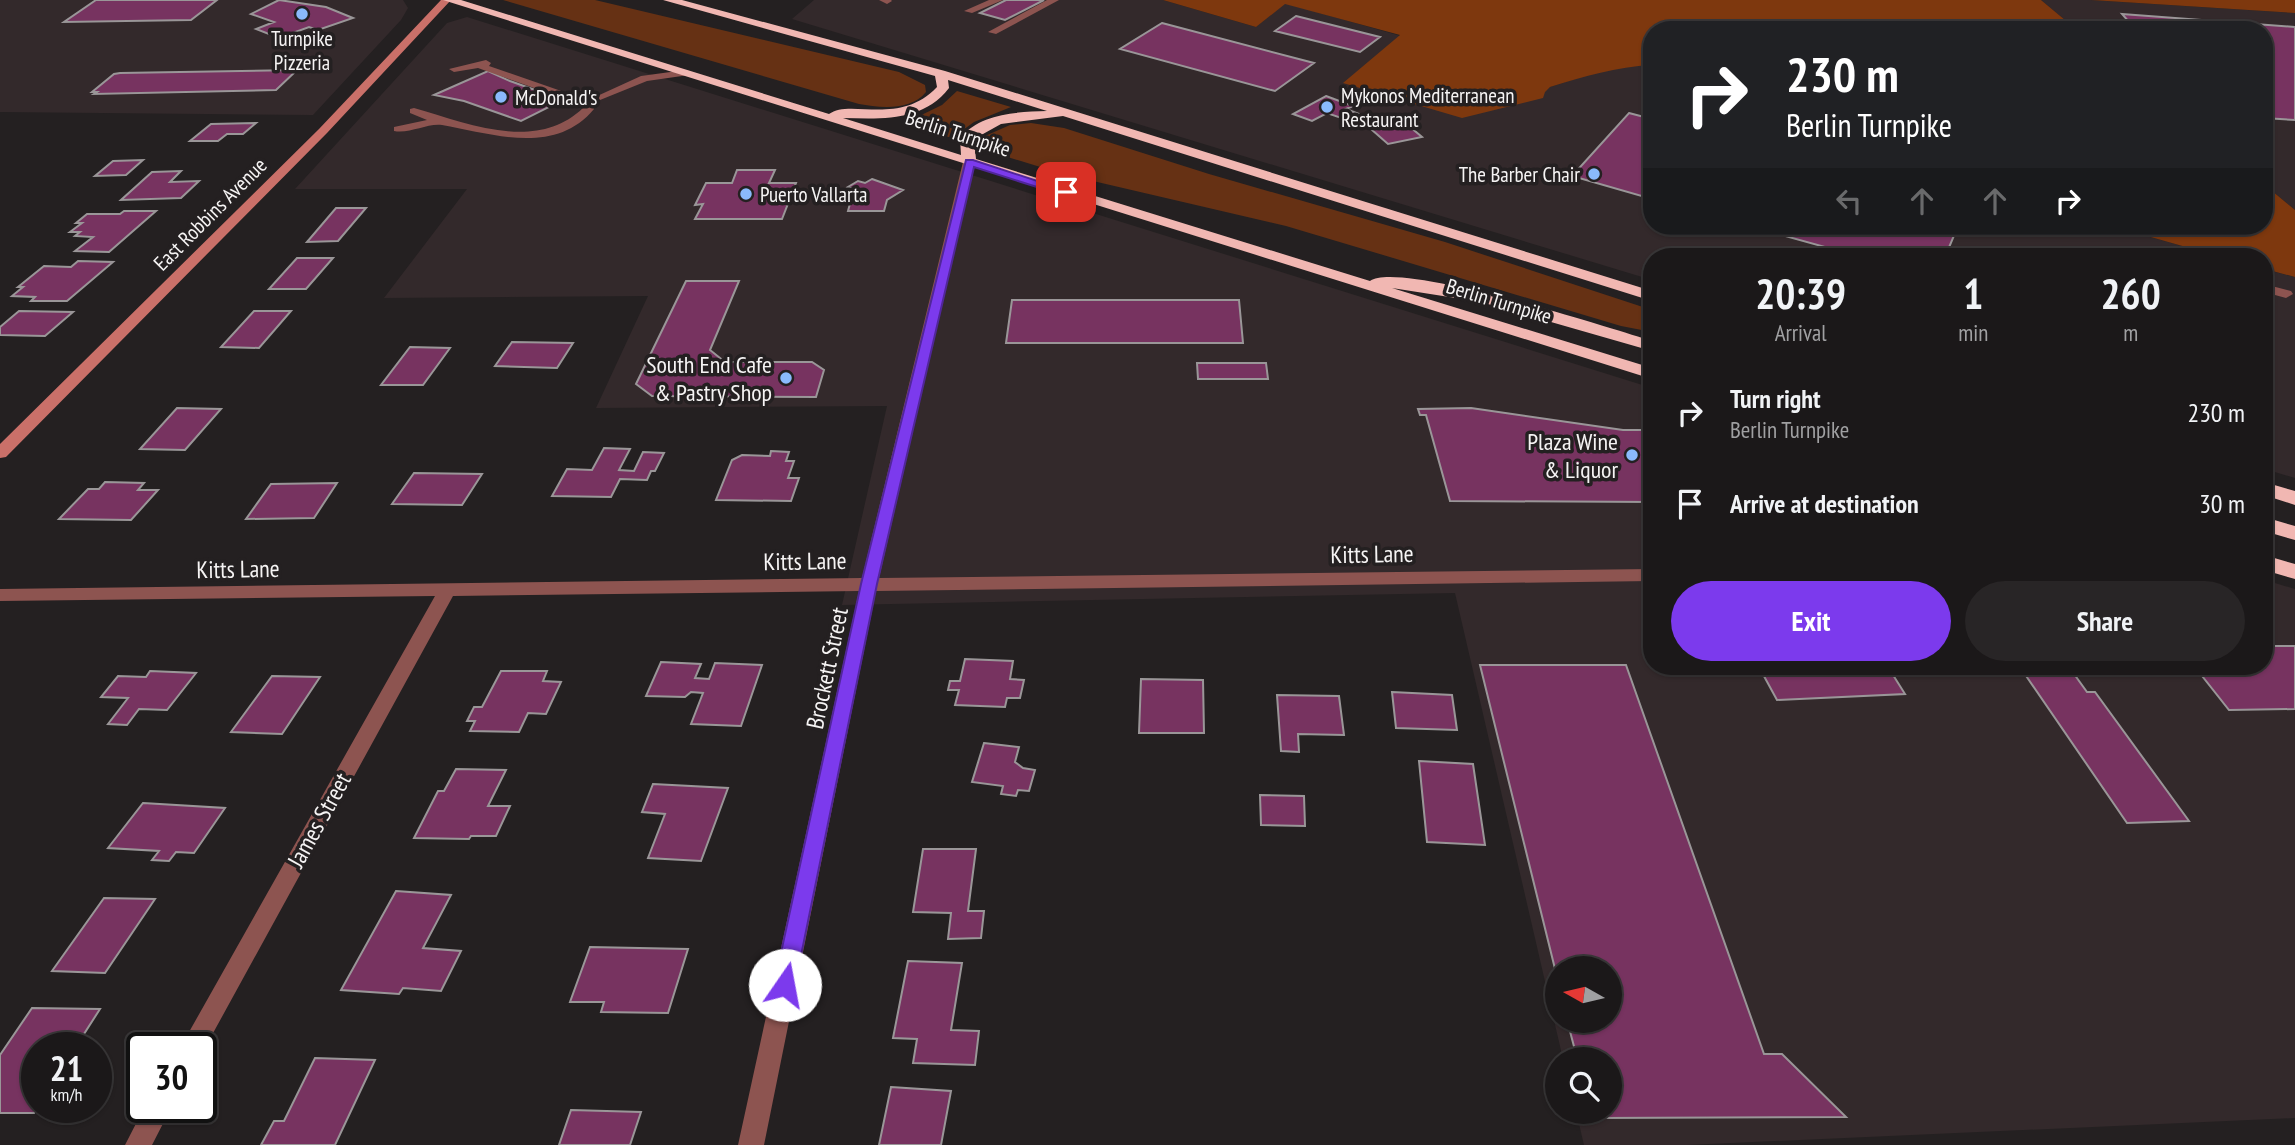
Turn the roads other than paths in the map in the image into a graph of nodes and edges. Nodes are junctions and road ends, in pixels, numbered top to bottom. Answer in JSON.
{"nodes":[{"id":1,"x":447,"y":0,"type":"edge"},
{"id":2,"x":668,"y":0,"type":"edge"},
{"id":3,"x":998,"y":0,"type":"edge"},
{"id":4,"x":1054,"y":0,"type":"edge"},
{"id":5,"x":969,"y":11,"type":"dead end"},
{"id":6,"x":993,"y":32,"type":"dead end"},
{"id":7,"x":454,"y":69,"type":"dead end"},
{"id":8,"x":685,"y":73,"type":"junction"},
{"id":9,"x":941,"y":74,"type":"junction"},
{"id":10,"x":600,"y":97,"type":"dead end"},
{"id":11,"x":568,"y":107,"type":"junction"},
{"id":12,"x":414,"y":111,"type":"dead end"},
{"id":13,"x":817,"y":114,"type":"junction"},
{"id":14,"x":1073,"y":115,"type":"junction"},
{"id":15,"x":436,"y":122,"type":"junction"},
{"id":16,"x":398,"y":130,"type":"dead end"},
{"id":17,"x":518,"y":135,"type":"junction"},
{"id":18,"x":969,"y":162,"type":"junction"},
{"id":19,"x":1350,"y":281,"type":"junction"},
{"id":20,"x":2273,"y":290,"type":"edge"},
{"id":21,"x":1643,"y":293,"type":"edge"},
{"id":22,"x":2286,"y":294,"type":"dead end"},
{"id":23,"x":1643,"y":343,"type":"edge"},
{"id":24,"x":1643,"y":371,"type":"edge"},
{"id":25,"x":0,"y":453,"type":"edge"},
{"id":26,"x":2273,"y":491,"type":"edge"},
{"id":27,"x":2295,"y":498,"type":"edge"},
{"id":28,"x":2273,"y":527,"type":"edge"},
{"id":29,"x":2295,"y":533,"type":"edge"},
{"id":30,"x":2273,"y":565,"type":"edge"},
{"id":31,"x":2295,"y":572,"type":"edge"},
{"id":32,"x":1643,"y":575,"type":"edge"},
{"id":33,"x":869,"y":584,"type":"junction"},
{"id":34,"x":447,"y":591,"type":"junction"},
{"id":35,"x":0,"y":595,"type":"edge"},
{"id":36,"x":201,"y":1032,"type":"edge"},
{"id":37,"x":150,"y":1123,"type":"edge"},
{"id":38,"x":138,"y":1145,"type":"edge"},
{"id":39,"x":751,"y":1145,"type":"edge"}],
"edges":[{"from":1,"to":8,"type":"highway","name":"Berlin Turnpike"},
{"from":1,"to":25,"type":"main road","name":"East Robbins Avenue"},
{"from":2,"to":9,"type":"highway"},
{"from":3,"to":5,"type":"street"},
{"from":4,"to":6,"type":"street"},
{"from":7,"to":11,"type":"street"},
{"from":8,"to":10,"type":"street"},
{"from":8,"to":13,"type":"highway","name":"Berlin Turnpike"},
{"from":9,"to":13,"type":"highway"},
{"from":9,"to":14,"type":"highway"},
{"from":11,"to":17,"type":"street"},
{"from":11,"to":17,"type":"street"},
{"from":12,"to":15,"type":"street"},
{"from":13,"to":18,"type":"highway","name":"Berlin Turnpike"},
{"from":14,"to":18,"type":"highway"},
{"from":14,"to":21,"type":"highway"},
{"from":15,"to":16,"type":"street"},
{"from":15,"to":17,"type":"street"},
{"from":18,"to":19,"type":"highway","name":"Berlin Turnpike"},
{"from":18,"to":33,"type":"street","name":"Brockett Street"},
{"from":19,"to":23,"type":"highway"},
{"from":19,"to":24,"type":"highway","name":"Berlin Turnpike"},
{"from":20,"to":22,"type":"street"},
{"from":26,"to":27,"type":"highway"},
{"from":28,"to":29,"type":"highway"},
{"from":30,"to":31,"type":"highway"},
{"from":32,"to":33,"type":"street","name":"Kitts Lane"},
{"from":33,"to":34,"type":"street","name":"Kitts Lane"},
{"from":33,"to":39,"type":"street","name":"Brockett Street"},
{"from":34,"to":35,"type":"street","name":"Kitts Lane"},
{"from":34,"to":36,"type":"street","name":"James Street"},
{"from":37,"to":38,"type":"street"}]}
